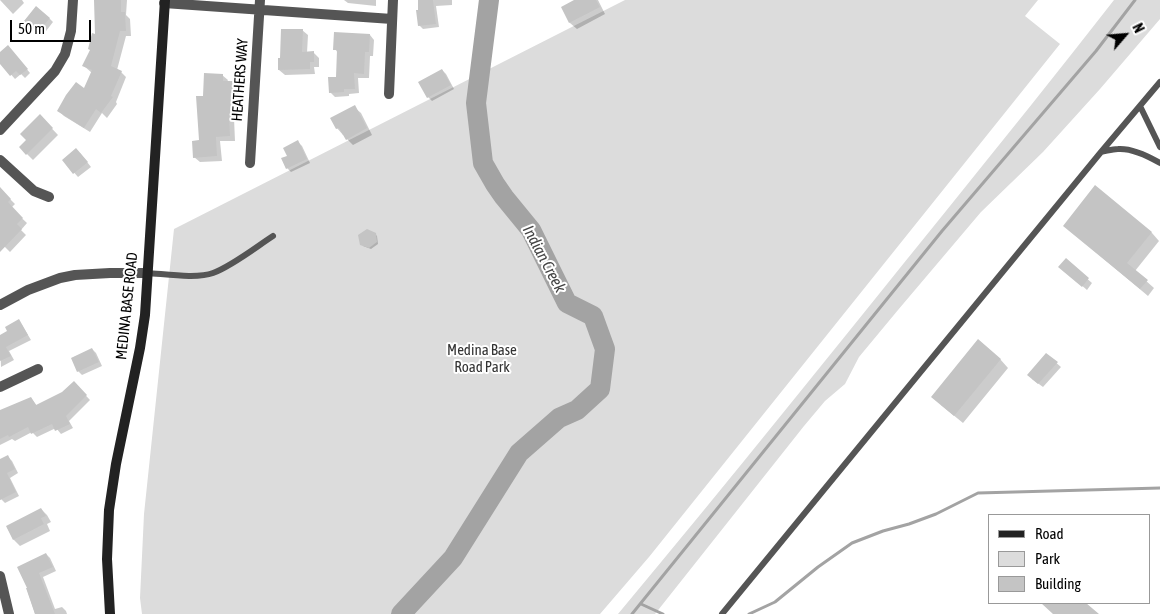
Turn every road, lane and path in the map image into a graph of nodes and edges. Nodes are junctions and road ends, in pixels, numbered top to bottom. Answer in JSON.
{"nodes":[{"id":1,"x":73,"y":0,"type":"edge"},
{"id":2,"x":394,"y":0,"type":"edge"},
{"id":3,"x":165,"y":2,"type":"edge"},
{"id":4,"x":260,"y":5,"type":"edge"},
{"id":5,"x":392,"y":19,"type":"junction"},
{"id":6,"x":1160,"y":82,"type":"edge"},
{"id":7,"x":388,"y":94,"type":"dead end"},
{"id":8,"x":1140,"y":106,"type":"junction"},
{"id":9,"x":0,"y":130,"type":"edge"},
{"id":10,"x":1160,"y":147,"type":"edge"},
{"id":11,"x":1102,"y":152,"type":"junction"},
{"id":12,"x":0,"y":160,"type":"edge"},
{"id":13,"x":250,"y":163,"type":"dead end"},
{"id":14,"x":1160,"y":163,"type":"edge"},
{"id":15,"x":49,"y":197,"type":"dead end"},
{"id":16,"x":273,"y":236,"type":"dead end"},
{"id":17,"x":147,"y":273,"type":"junction"},
{"id":18,"x":0,"y":305,"type":"edge"},
{"id":19,"x":38,"y":368,"type":"dead end"},
{"id":20,"x":0,"y":388,"type":"edge"},
{"id":21,"x":0,"y":576,"type":"edge"},
{"id":22,"x":9,"y":614,"type":"edge"},
{"id":23,"x":110,"y":614,"type":"edge"},
{"id":24,"x":722,"y":614,"type":"edge"}],
"edges":[{"from":1,"to":9,"type":"street"},
{"from":2,"to":5,"type":"street"},
{"from":3,"to":4,"type":"street"},
{"from":3,"to":17,"type":"street","name":"MEDINA BASE ROAD"},
{"from":4,"to":5,"type":"street"},
{"from":4,"to":13,"type":"street","name":"HEATHERS WAY"},
{"from":5,"to":7,"type":"street"},
{"from":6,"to":8,"type":"lane"},
{"from":8,"to":10,"type":"lane"},
{"from":8,"to":11,"type":"lane"},
{"from":11,"to":14,"type":"lane"},
{"from":11,"to":24,"type":"lane"},
{"from":12,"to":15,"type":"street"},
{"from":16,"to":17,"type":"lane"},
{"from":17,"to":18,"type":"street"},
{"from":17,"to":23,"type":"street","name":"MEDINA BASE ROAD"},
{"from":19,"to":20,"type":"street"},
{"from":21,"to":22,"type":"street"}]}
